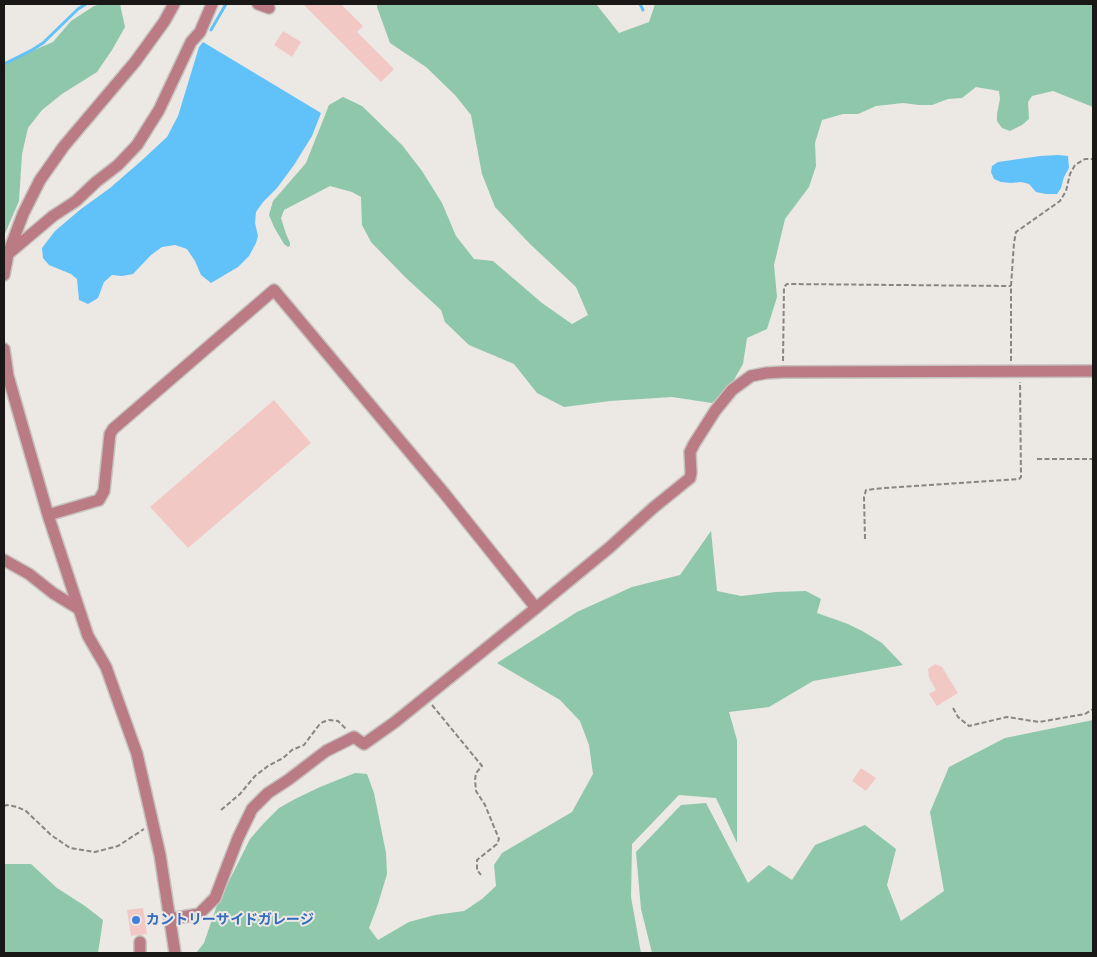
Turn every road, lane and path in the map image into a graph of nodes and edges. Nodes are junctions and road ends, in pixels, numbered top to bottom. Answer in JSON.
{"nodes":[{"id":1,"x":174,"y":4,"type":"edge"},
{"id":2,"x":212,"y":4,"type":"edge"},
{"id":3,"x":1093,"y":159,"type":"edge"},
{"id":4,"x":6,"y":255,"type":"edge"},
{"id":5,"x":4,"y":275,"type":"edge"},
{"id":6,"x":1011,"y":286,"type":"junction"},
{"id":7,"x":4,"y":349,"type":"edge"},
{"id":8,"x":1016,"y":371,"type":"junction"},
{"id":9,"x":1093,"y":371,"type":"edge"},
{"id":10,"x":783,"y":372,"type":"junction"},
{"id":11,"x":1093,"y":458,"type":"edge"},
{"id":12,"x":1037,"y":459,"type":"dead end"},
{"id":13,"x":48,"y":515,"type":"junction"},
{"id":14,"x":865,"y":539,"type":"dead end"},
{"id":15,"x":4,"y":560,"type":"edge"},
{"id":16,"x":79,"y":608,"type":"junction"},
{"id":17,"x":536,"y":608,"type":"junction"},
{"id":18,"x":426,"y":697,"type":"junction"},
{"id":19,"x":952,"y":708,"type":"dead end"},
{"id":20,"x":1093,"y":709,"type":"edge"},
{"id":21,"x":354,"y":737,"type":"junction"},
{"id":22,"x":4,"y":806,"type":"edge"},
{"id":23,"x":221,"y":810,"type":"dead end"},
{"id":24,"x":153,"y":824,"type":"junction"},
{"id":25,"x":482,"y":875,"type":"dead end"},
{"id":26,"x":170,"y":919,"type":"junction"},
{"id":27,"x":175,"y":953,"type":"edge"}],
"edges":[{"from":1,"to":4,"type":"street"},
{"from":2,"to":4,"type":"street"},
{"from":3,"to":6,"type":"path"},
{"from":4,"to":5,"type":"street"},
{"from":6,"to":8,"type":"path"},
{"from":6,"to":10,"type":"path"},
{"from":7,"to":13,"type":"street"},
{"from":8,"to":9,"type":"street"},
{"from":8,"to":10,"type":"street"},
{"from":8,"to":14,"type":"path"},
{"from":10,"to":17,"type":"street"},
{"from":11,"to":12,"type":"path"},
{"from":13,"to":16,"type":"street"},
{"from":13,"to":17,"type":"street"},
{"from":15,"to":16,"type":"street"},
{"from":16,"to":24,"type":"street"},
{"from":17,"to":18,"type":"street"},
{"from":18,"to":21,"type":"street"},
{"from":18,"to":25,"type":"path"},
{"from":19,"to":20,"type":"path"},
{"from":21,"to":23,"type":"path"},
{"from":21,"to":26,"type":"street"},
{"from":22,"to":24,"type":"path"},
{"from":24,"to":26,"type":"street"},
{"from":26,"to":27,"type":"street"}]}
